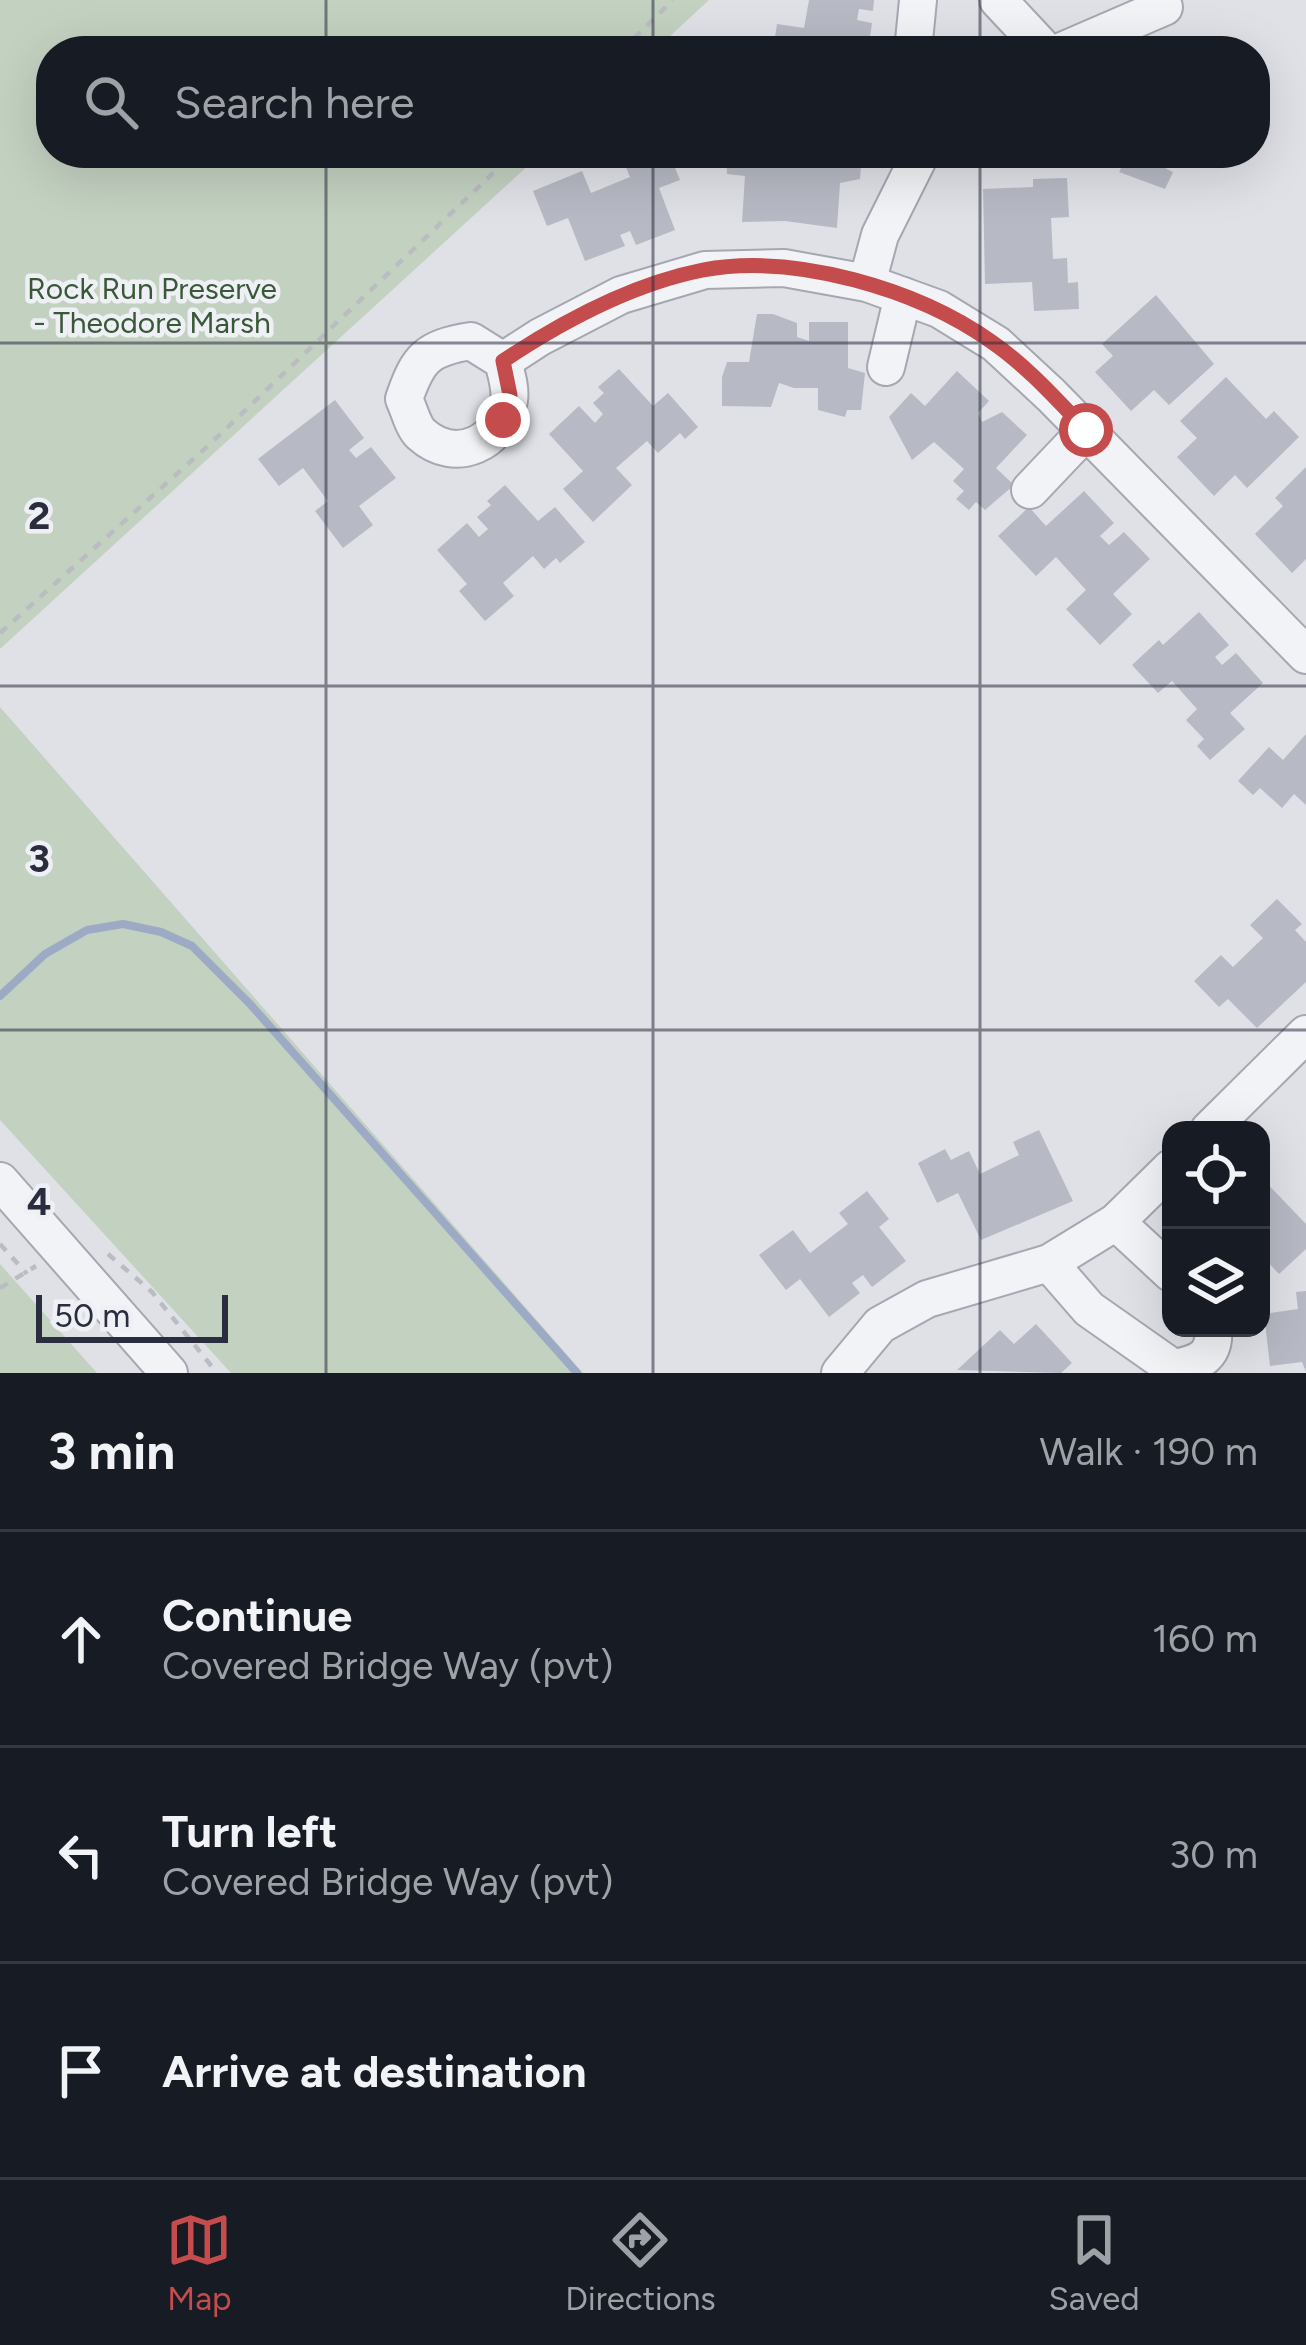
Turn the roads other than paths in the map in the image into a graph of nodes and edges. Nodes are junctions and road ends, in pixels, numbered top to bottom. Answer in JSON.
{"nodes":[{"id":1,"x":918,"y":0,"type":"edge"},
{"id":2,"x":998,"y":0,"type":"edge"},
{"id":3,"x":1164,"y":7,"type":"dead end"},
{"id":4,"x":914,"y":36,"type":"edge"},
{"id":5,"x":1032,"y":36,"type":"edge"},
{"id":6,"x":1097,"y":36,"type":"edge"},
{"id":7,"x":914,"y":168,"type":"edge"},
{"id":8,"x":867,"y":284,"type":"junction"},
{"id":9,"x":903,"y":296,"type":"junction"},
{"id":10,"x":503,"y":361,"type":"dead end"},
{"id":11,"x":886,"y":367,"type":"dead end"},
{"id":12,"x":1086,"y":430,"type":"junction"},
{"id":13,"x":1030,"y":490,"type":"dead end"},
{"id":14,"x":1306,"y":655,"type":"edge"},
{"id":15,"x":1306,"y":1034,"type":"edge"},
{"id":16,"x":1218,"y":1121,"type":"edge"},
{"id":17,"x":1162,"y":1177,"type":"edge"},
{"id":18,"x":0,"y":1181,"type":"edge"},
{"id":19,"x":1116,"y":1222,"type":"junction"},
{"id":20,"x":1049,"y":1263,"type":"junction"},
{"id":21,"x":1162,"y":1265,"type":"edge"},
{"id":22,"x":1214,"y":1337,"type":"edge"},
{"id":23,"x":169,"y":1373,"type":"edge"},
{"id":24,"x":840,"y":1373,"type":"edge"}],
"edges":[{"from":1,"to":4,"type":"street"},
{"from":2,"to":5,"type":"street"},
{"from":3,"to":6,"type":"street"},
{"from":7,"to":8,"type":"street"},
{"from":8,"to":9,"type":"street"},
{"from":8,"to":10,"type":"street"},
{"from":9,"to":11,"type":"street"},
{"from":9,"to":12,"type":"street"},
{"from":12,"to":13,"type":"street"},
{"from":12,"to":14,"type":"street"},
{"from":15,"to":16,"type":"street"},
{"from":17,"to":19,"type":"street"},
{"from":18,"to":23,"type":"street"},
{"from":19,"to":20,"type":"street"},
{"from":19,"to":21,"type":"street"},
{"from":20,"to":22,"type":"street"},
{"from":20,"to":24,"type":"street"}]}
